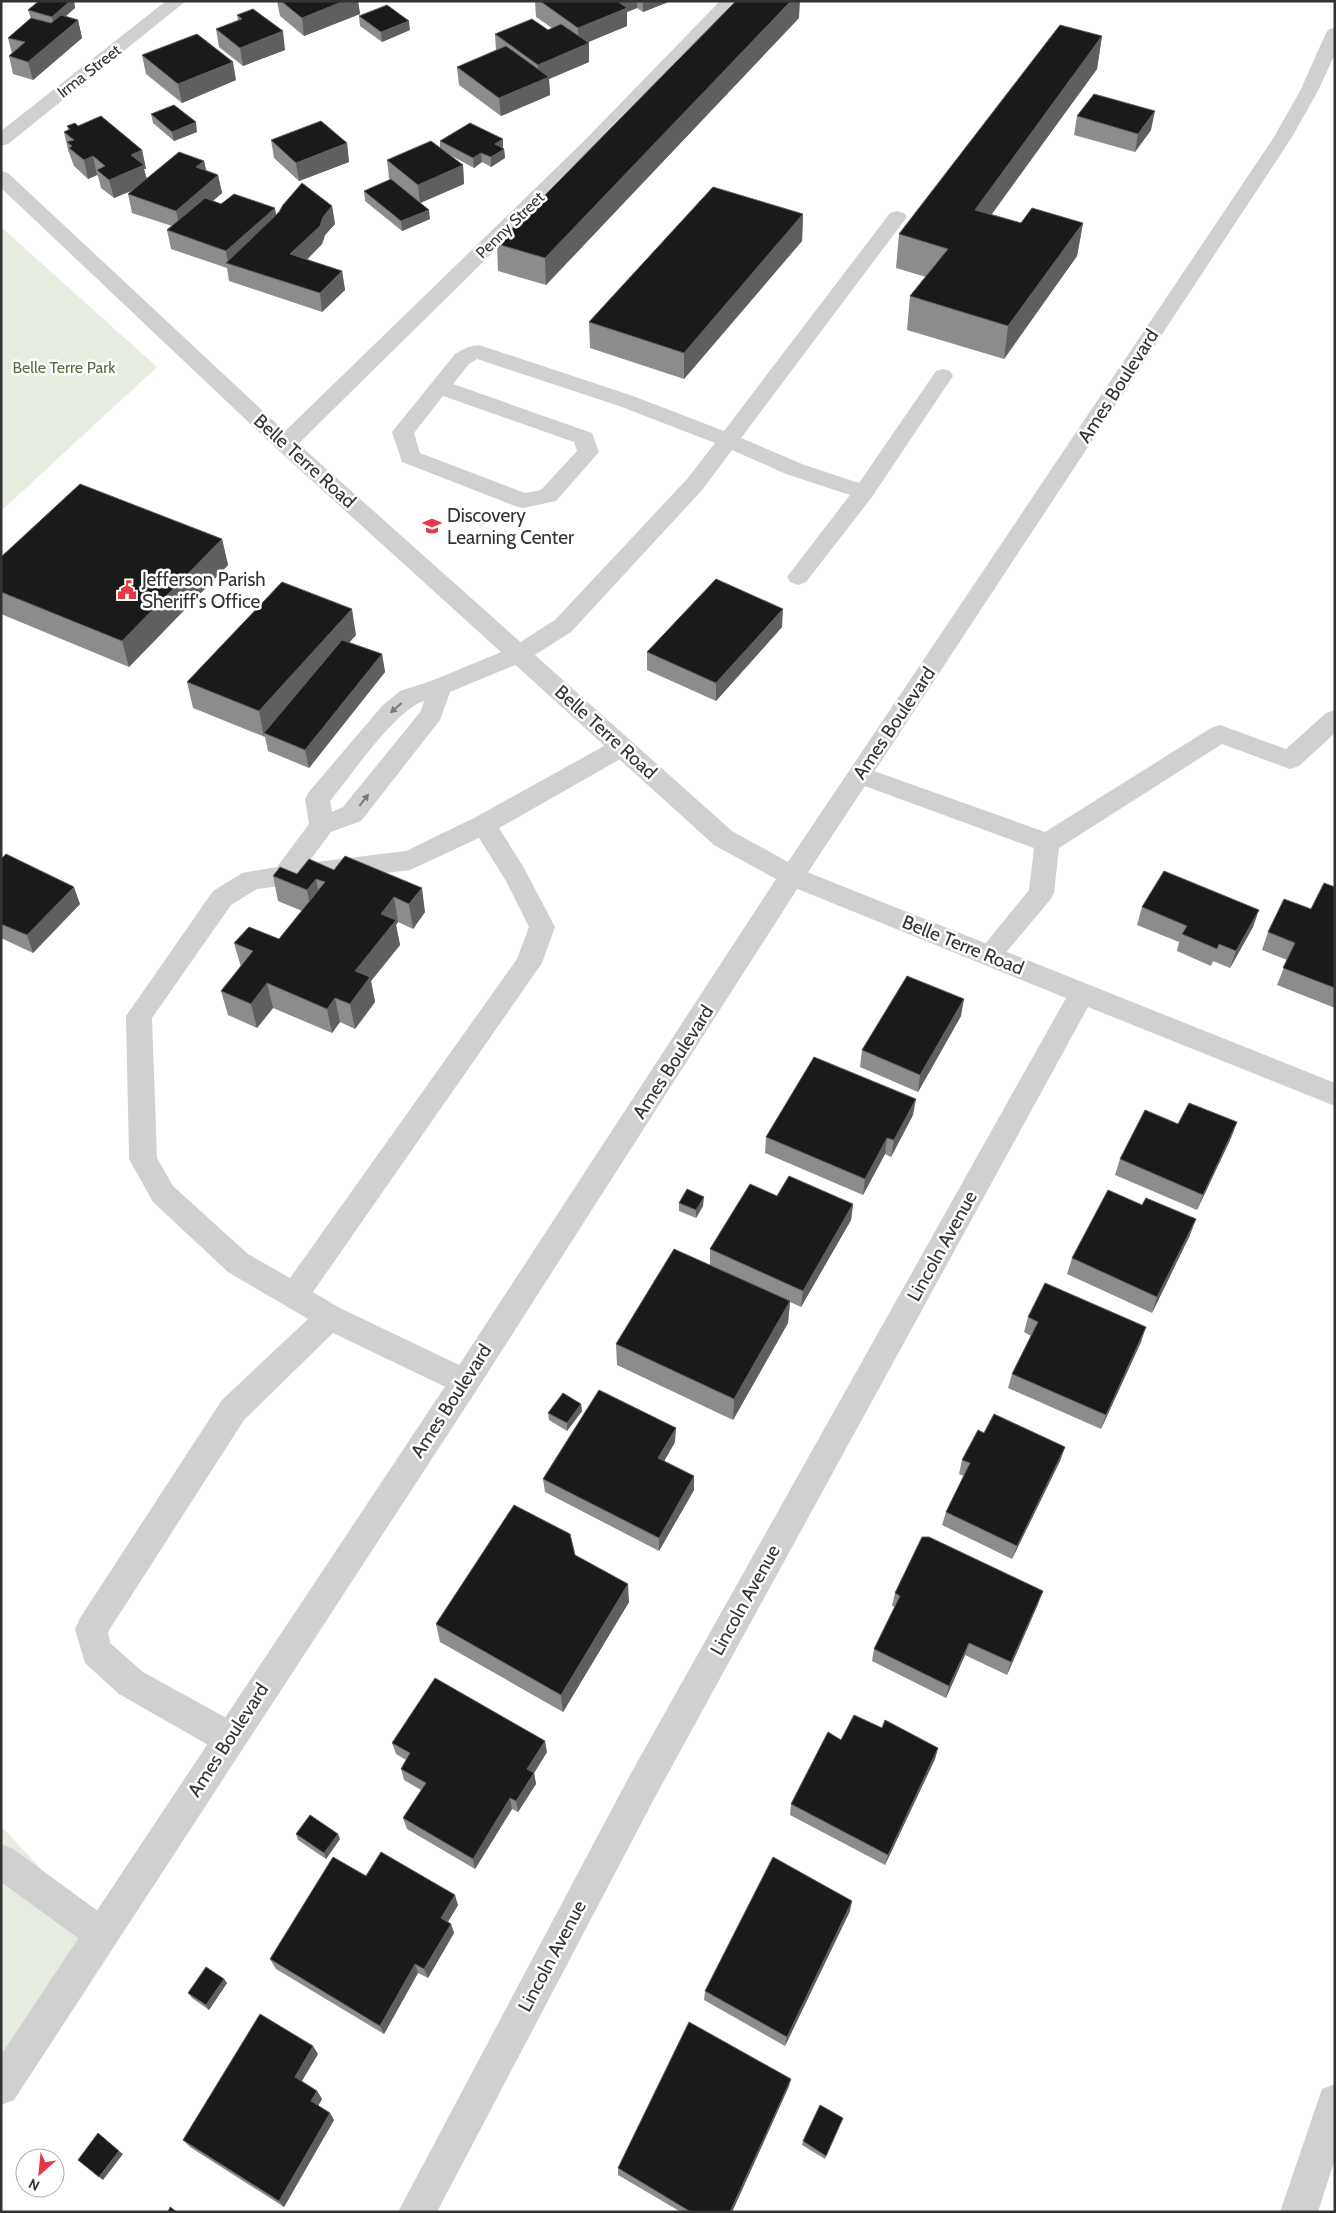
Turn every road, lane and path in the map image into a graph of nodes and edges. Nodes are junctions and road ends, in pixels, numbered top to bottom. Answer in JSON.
{"nodes":[{"id":1,"x":177,"y":1,"type":"edge"},
{"id":2,"x":730,"y":1,"type":"edge"},
{"id":3,"x":1335,"y":33,"type":"edge"},
{"id":4,"x":1,"y":140,"type":"edge"},
{"id":5,"x":1,"y":177,"type":"edge"},
{"id":6,"x":897,"y":217,"type":"dead end"},
{"id":7,"x":943,"y":376,"type":"dead end"},
{"id":8,"x":439,"y":387,"type":"junction"},
{"id":9,"x":727,"y":440,"type":"junction"},
{"id":10,"x":285,"y":444,"type":"junction"},
{"id":11,"x":864,"y":492,"type":"junction"},
{"id":12,"x":798,"y":577,"type":"dead end"},
{"id":13,"x":519,"y":654,"type":"junction"},
{"id":14,"x":439,"y":687,"type":"junction"},
{"id":15,"x":1335,"y":720,"type":"edge"},
{"id":16,"x":622,"y":747,"type":"junction"},
{"id":17,"x":860,"y":775,"type":"junction"},
{"id":18,"x":322,"y":825,"type":"junction"},
{"id":19,"x":483,"y":825,"type":"junction"},
{"id":20,"x":1047,"y":843,"type":"junction"},
{"id":21,"x":284,"y":876,"type":"junction"},
{"id":22,"x":792,"y":876,"type":"junction"},
{"id":23,"x":989,"y":955,"type":"junction"},
{"id":24,"x":1082,"y":993,"type":"junction"},
{"id":25,"x":1335,"y":1095,"type":"edge"},
{"id":26,"x":294,"y":1296,"type":"junction"},
{"id":27,"x":330,"y":1317,"type":"junction"},
{"id":28,"x":464,"y":1382,"type":"junction"},
{"id":29,"x":229,"y":1738,"type":"junction"},
{"id":30,"x":1,"y":1861,"type":"edge"},
{"id":31,"x":100,"y":1934,"type":"junction"},
{"id":32,"x":1,"y":2087,"type":"edge"},
{"id":33,"x":1335,"y":2102,"type":"edge"},
{"id":34,"x":417,"y":2212,"type":"edge"},
{"id":35,"x":1299,"y":2212,"type":"edge"}],
"edges":[{"from":1,"to":4,"type":"street","name":"Irma Street"},
{"from":2,"to":10,"type":"street","name":"Penny Street"},
{"from":3,"to":17,"type":"street","name":"Ames Boulevard"},
{"from":5,"to":10,"type":"street","name":"Belle Terre Road"},
{"from":6,"to":9,"type":"street"},
{"from":7,"to":11,"type":"street"},
{"from":8,"to":8,"type":"street"},
{"from":8,"to":9,"type":"street"},
{"from":9,"to":11,"type":"street"},
{"from":9,"to":13,"type":"street"},
{"from":10,"to":13,"type":"street","name":"Belle Terre Road"},
{"from":11,"to":12,"type":"street"},
{"from":13,"to":14,"type":"street"},
{"from":13,"to":16,"type":"street","name":"Belle Terre Road"},
{"from":18,"to":14,"type":"street","one_way":true},
{"from":14,"to":18,"type":"street","one_way":true},
{"from":15,"to":20,"type":"street"},
{"from":16,"to":19,"type":"street"},
{"from":16,"to":22,"type":"street","name":"Belle Terre Road"},
{"from":17,"to":20,"type":"street"},
{"from":17,"to":22,"type":"street","name":"Ames Boulevard"},
{"from":18,"to":21,"type":"street"},
{"from":19,"to":21,"type":"street"},
{"from":19,"to":26,"type":"street"},
{"from":20,"to":23,"type":"street"},
{"from":21,"to":26,"type":"street"},
{"from":22,"to":23,"type":"street","name":"Belle Terre Road"},
{"from":22,"to":28,"type":"street","name":"Ames Boulevard"},
{"from":23,"to":24,"type":"street","name":"Belle Terre Road"},
{"from":24,"to":25,"type":"street","name":"Belle Terre Road"},
{"from":24,"to":34,"type":"street","name":"Lincoln Avenue"},
{"from":26,"to":27,"type":"street"},
{"from":27,"to":28,"type":"street"},
{"from":27,"to":29,"type":"street"},
{"from":28,"to":29,"type":"street","name":"Ames Boulevard"},
{"from":29,"to":31,"type":"street","name":"Ames Boulevard"},
{"from":30,"to":31,"type":"street"},
{"from":31,"to":32,"type":"street","name":"Ames Boulevard"},
{"from":33,"to":35,"type":"street"}]}
